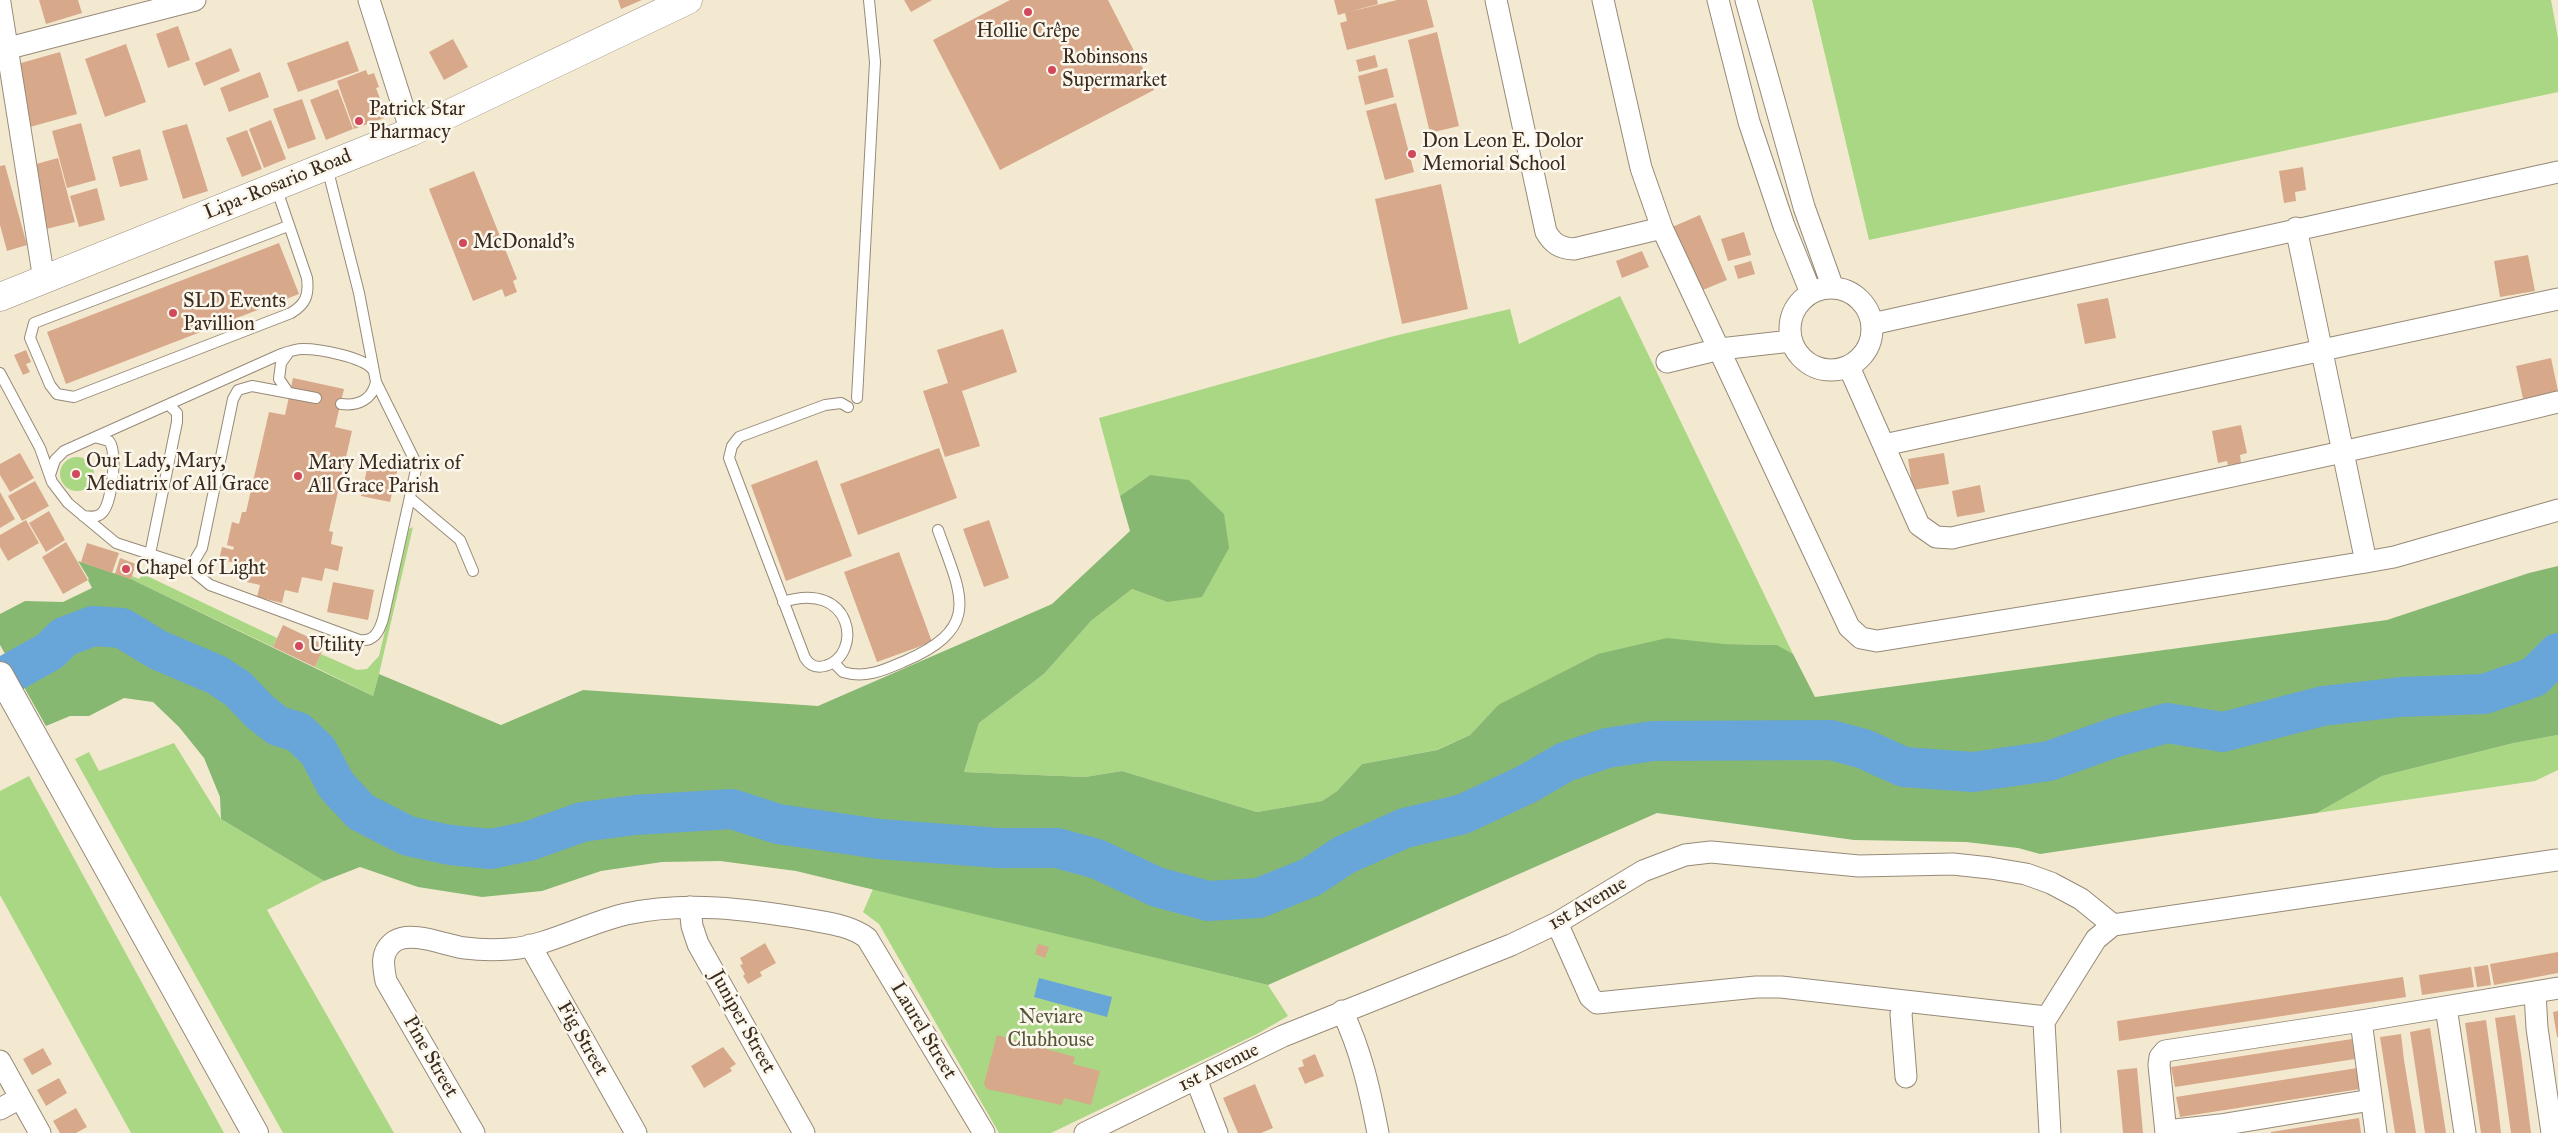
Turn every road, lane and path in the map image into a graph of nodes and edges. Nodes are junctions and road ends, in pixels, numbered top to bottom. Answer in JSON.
{"nodes":[{"id":1,"x":369,"y":0,"type":"edge"},
{"id":2,"x":688,"y":0,"type":"edge"},
{"id":3,"x":870,"y":0,"type":"edge"},
{"id":4,"x":1496,"y":0,"type":"edge"},
{"id":5,"x":1603,"y":0,"type":"edge"},
{"id":6,"x":1718,"y":0,"type":"edge"},
{"id":7,"x":1746,"y":0,"type":"edge"},
{"id":8,"x":184,"y":2,"type":"edge"},
{"id":9,"x":0,"y":3,"type":"edge"},
{"id":10,"x":9,"y":48,"type":"junction"},
{"id":11,"x":411,"y":132,"type":"junction"},
{"id":12,"x":327,"y":167,"type":"junction"},
{"id":13,"x":2558,"y":172,"type":"edge"},
{"id":14,"x":275,"y":186,"type":"junction"},
{"id":15,"x":288,"y":226,"type":"junction"},
{"id":16,"x":1662,"y":228,"type":"junction"},
{"id":17,"x":2296,"y":228,"type":"junction"},
{"id":18,"x":44,"y":280,"type":"junction"},
{"id":19,"x":1833,"y":288,"type":"junction"},
{"id":20,"x":1811,"y":293,"type":"junction"},
{"id":21,"x":0,"y":297,"type":"edge"},
{"id":22,"x":2558,"y":299,"type":"edge"},
{"id":23,"x":1872,"y":324,"type":"junction"},
{"id":24,"x":1791,"y":341,"type":"junction"},
{"id":25,"x":1720,"y":349,"type":"junction"},
{"id":26,"x":2320,"y":350,"type":"junction"},
{"id":27,"x":290,"y":351,"type":"junction"},
{"id":28,"x":1667,"y":362,"type":"dead end"},
{"id":29,"x":1848,"y":367,"type":"junction"},
{"id":30,"x":373,"y":370,"type":"junction"},
{"id":31,"x":0,"y":373,"type":"edge"},
{"id":32,"x":227,"y":379,"type":"junction"},
{"id":33,"x":376,"y":382,"type":"junction"},
{"id":34,"x":288,"y":392,"type":"junction"},
{"id":35,"x":316,"y":398,"type":"dead end"},
{"id":36,"x":857,"y":398,"type":"dead end"},
{"id":37,"x":233,"y":399,"type":"junction"},
{"id":38,"x":2558,"y":402,"type":"edge"},
{"id":39,"x":341,"y":404,"type":"dead end"},
{"id":40,"x":169,"y":405,"type":"junction"},
{"id":41,"x":848,"y":407,"type":"dead end"},
{"id":42,"x":98,"y":438,"type":"junction"},
{"id":43,"x":1884,"y":445,"type":"junction"},
{"id":44,"x":2341,"y":453,"type":"junction"},
{"id":45,"x":50,"y":476,"type":"junction"},
{"id":46,"x":410,"y":498,"type":"junction"},
{"id":47,"x":2558,"y":510,"type":"edge"},
{"id":48,"x":84,"y":516,"type":"junction"},
{"id":49,"x":938,"y":530,"type":"dead end"},
{"id":50,"x":150,"y":554,"type":"junction"},
{"id":51,"x":2366,"y":562,"type":"junction"},
{"id":52,"x":187,"y":566,"type":"junction"},
{"id":53,"x":473,"y":571,"type":"dead end"},
{"id":54,"x":783,"y":602,"type":"junction"},
{"id":55,"x":834,"y":663,"type":"junction"},
{"id":56,"x":0,"y":675,"type":"edge"},
{"id":57,"x":2556,"y":860,"type":"dead end"},
{"id":58,"x":690,"y":906,"type":"junction"},
{"id":59,"x":1557,"y":923,"type":"junction"},
{"id":60,"x":2113,"y":925,"type":"junction"},
{"id":61,"x":530,"y":945,"type":"junction"},
{"id":62,"x":2558,"y":988,"type":"edge"},
{"id":63,"x":2535,"y":993,"type":"junction"},
{"id":64,"x":1904,"y":1000,"type":"junction"},
{"id":65,"x":2446,"y":1007,"type":"junction"},
{"id":66,"x":1342,"y":1011,"type":"junction"},
{"id":67,"x":2046,"y":1017,"type":"junction"},
{"id":68,"x":2361,"y":1021,"type":"junction"},
{"id":69,"x":0,"y":1061,"type":"edge"},
{"id":70,"x":1906,"y":1077,"type":"dead end"},
{"id":71,"x":1196,"y":1079,"type":"junction"},
{"id":72,"x":20,"y":1098,"type":"junction"},
{"id":73,"x":2371,"y":1100,"type":"junction"},
{"id":74,"x":0,"y":1110,"type":"edge"},
{"id":75,"x":2166,"y":1132,"type":"edge"},
{"id":76,"x":40,"y":1133,"type":"edge"},
{"id":77,"x":255,"y":1133,"type":"edge"},
{"id":78,"x":474,"y":1133,"type":"edge"},
{"id":79,"x":636,"y":1133,"type":"edge"},
{"id":80,"x":804,"y":1133,"type":"edge"},
{"id":81,"x":984,"y":1133,"type":"edge"},
{"id":82,"x":1085,"y":1133,"type":"edge"},
{"id":83,"x":1218,"y":1133,"type":"edge"},
{"id":84,"x":1378,"y":1133,"type":"edge"},
{"id":85,"x":2050,"y":1133,"type":"edge"},
{"id":86,"x":2376,"y":1133,"type":"edge"},
{"id":87,"x":2465,"y":1133,"type":"edge"},
{"id":88,"x":2552,"y":1133,"type":"edge"}],
"edges":[{"from":1,"to":11,"type":"street"},
{"from":2,"to":11,"type":"main road","name":"Lipa-Rosario Road"},
{"from":3,"to":36,"type":"lane"},
{"from":4,"to":16,"type":"street"},
{"from":5,"to":16,"type":"street"},
{"from":6,"to":20,"type":"street"},
{"from":7,"to":19,"type":"street"},
{"from":8,"to":10,"type":"street"},
{"from":9,"to":10,"type":"street"},
{"from":10,"to":18,"type":"street"},
{"from":11,"to":12,"type":"main road","name":"Lipa-Rosario Road"},
{"from":12,"to":14,"type":"main road","name":"Lipa-Rosario Road"},
{"from":12,"to":30,"type":"lane"},
{"from":13,"to":17,"type":"street"},
{"from":14,"to":15,"type":"lane"},
{"from":14,"to":18,"type":"main road","name":"Lipa-Rosario Road"},
{"from":15,"to":15,"type":"lane"},
{"from":16,"to":25,"type":"street"},
{"from":17,"to":23,"type":"street"},
{"from":17,"to":26,"type":"street"},
{"from":18,"to":21,"type":"main road","name":"Lipa-Rosario Road"},
{"from":19,"to":20,"type":"street"},
{"from":19,"to":23,"type":"street"},
{"from":20,"to":24,"type":"street"},
{"from":22,"to":26,"type":"street"},
{"from":23,"to":29,"type":"street"},
{"from":24,"to":25,"type":"street"},
{"from":24,"to":29,"type":"street"},
{"from":25,"to":28,"type":"street"},
{"from":25,"to":51,"type":"street"},
{"from":26,"to":43,"type":"street"},
{"from":26,"to":44,"type":"street"},
{"from":27,"to":30,"type":"lane"},
{"from":27,"to":32,"type":"lane"},
{"from":27,"to":34,"type":"lane"},
{"from":29,"to":43,"type":"street"},
{"from":30,"to":33,"type":"lane"},
{"from":31,"to":45,"type":"lane"},
{"from":32,"to":37,"type":"lane"},
{"from":32,"to":40,"type":"lane"},
{"from":33,"to":39,"type":"lane"},
{"from":33,"to":46,"type":"lane"},
{"from":34,"to":35,"type":"lane"},
{"from":34,"to":37,"type":"lane"},
{"from":37,"to":52,"type":"lane"},
{"from":38,"to":44,"type":"street"},
{"from":40,"to":42,"type":"lane"},
{"from":40,"to":50,"type":"lane"},
{"from":41,"to":54,"type":"lane"},
{"from":42,"to":45,"type":"lane"},
{"from":42,"to":48,"type":"lane"},
{"from":43,"to":44,"type":"street"},
{"from":44,"to":51,"type":"street"},
{"from":45,"to":48,"type":"lane"},
{"from":46,"to":52,"type":"lane"},
{"from":46,"to":53,"type":"lane"},
{"from":47,"to":51,"type":"street"},
{"from":48,"to":50,"type":"lane"},
{"from":49,"to":55,"type":"lane"},
{"from":50,"to":52,"type":"lane"},
{"from":54,"to":55,"type":"lane"},
{"from":54,"to":55,"type":"lane"},
{"from":56,"to":77,"type":"street"},
{"from":57,"to":60,"type":"street"},
{"from":58,"to":61,"type":"street"},
{"from":58,"to":80,"type":"street","name":"Juniper Street"},
{"from":58,"to":81,"type":"street","name":"Laurel Street"},
{"from":59,"to":60,"type":"street","name":"1st Avenue"},
{"from":59,"to":64,"type":"street"},
{"from":59,"to":66,"type":"street","name":"1st Avenue"},
{"from":60,"to":67,"type":"street"},
{"from":61,"to":78,"type":"street","name":"Pine Street"},
{"from":61,"to":79,"type":"street","name":"Fig Street"},
{"from":62,"to":63,"type":"street"},
{"from":63,"to":65,"type":"street"},
{"from":63,"to":88,"type":"street"},
{"from":64,"to":67,"type":"street"},
{"from":64,"to":70,"type":"street"},
{"from":65,"to":68,"type":"street"},
{"from":65,"to":87,"type":"street"},
{"from":66,"to":71,"type":"street","name":"1st Avenue"},
{"from":66,"to":84,"type":"street"},
{"from":67,"to":85,"type":"street"},
{"from":68,"to":73,"type":"street"},
{"from":68,"to":75,"type":"street"},
{"from":69,"to":72,"type":"street"},
{"from":71,"to":82,"type":"street","name":"1st Avenue"},
{"from":71,"to":83,"type":"street"},
{"from":72,"to":74,"type":"street"},
{"from":72,"to":76,"type":"street"},
{"from":73,"to":75,"type":"street"},
{"from":73,"to":86,"type":"street"}]}
